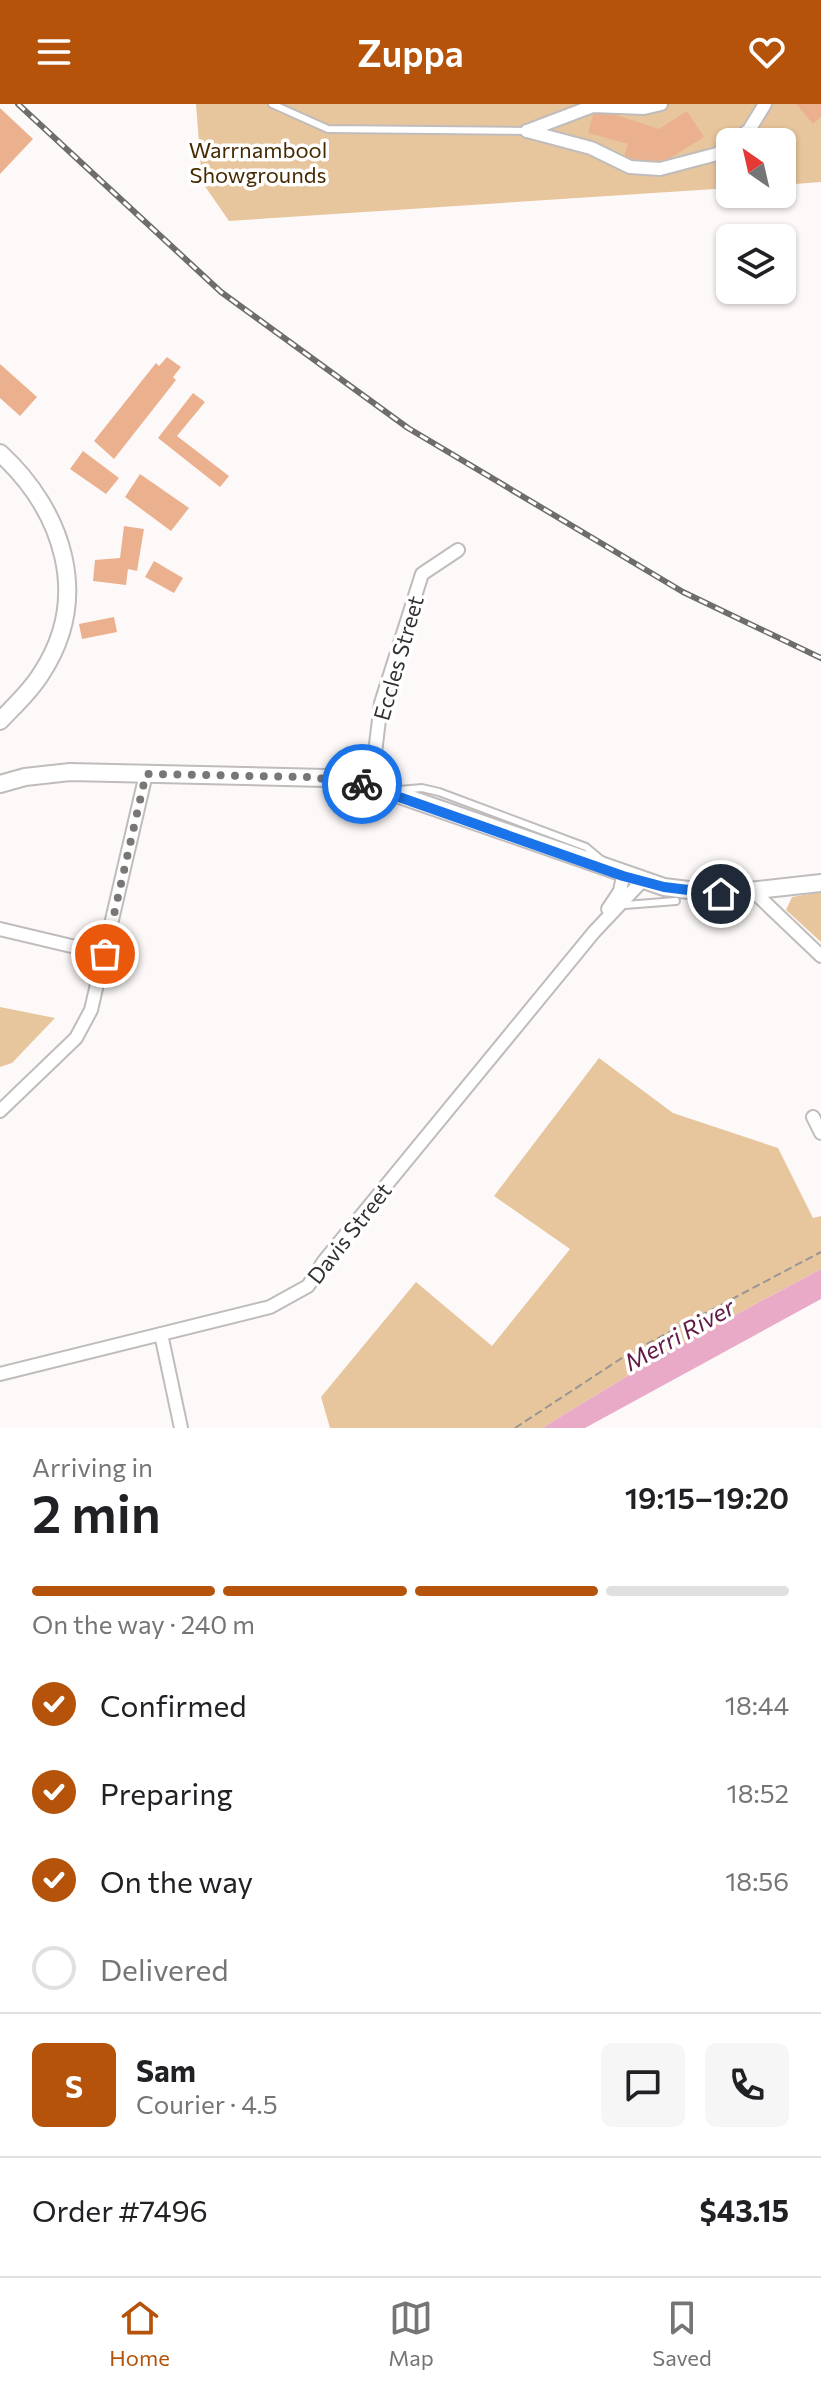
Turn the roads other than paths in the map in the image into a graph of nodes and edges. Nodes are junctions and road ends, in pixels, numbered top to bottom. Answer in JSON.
{"nodes":[{"id":1,"x":272,"y":104,"type":"edge"},
{"id":2,"x":661,"y":104,"type":"edge"},
{"id":3,"x":760,"y":104,"type":"edge"},
{"id":4,"x":750,"y":128,"type":"edge"},
{"id":5,"x":527,"y":131,"type":"junction"},
{"id":6,"x":716,"y":154,"type":"edge"},
{"id":7,"x":0,"y":453,"type":"edge"},
{"id":8,"x":458,"y":550,"type":"dead end"},
{"id":9,"x":0,"y":721,"type":"edge"},
{"id":10,"x":146,"y":774,"type":"junction"},
{"id":11,"x":0,"y":784,"type":"edge"},
{"id":12,"x":371,"y":786,"type":"junction"},
{"id":13,"x":620,"y":874,"type":"junction"},
{"id":14,"x":642,"y":881,"type":"junction"},
{"id":15,"x":821,"y":883,"type":"edge"},
{"id":16,"x":754,"y":892,"type":"junction"},
{"id":17,"x":676,"y":901,"type":"dead end"},
{"id":18,"x":614,"y":911,"type":"junction"},
{"id":19,"x":0,"y":929,"type":"edge"},
{"id":20,"x":594,"y":932,"type":"junction"},
{"id":21,"x":105,"y":954,"type":"junction"},
{"id":22,"x":821,"y":956,"type":"edge"},
{"id":23,"x":0,"y":1111,"type":"edge"},
{"id":24,"x":813,"y":1117,"type":"dead end"},
{"id":25,"x":821,"y":1133,"type":"edge"},
{"id":26,"x":161,"y":1334,"type":"junction"},
{"id":27,"x":0,"y":1374,"type":"edge"},
{"id":28,"x":181,"y":1428,"type":"edge"}],
"edges":[{"from":1,"to":5,"type":"lane"},
{"from":2,"to":5,"type":"street"},
{"from":3,"to":4,"type":"street"},
{"from":5,"to":6,"type":"street"},
{"from":7,"to":9,"type":"street"},
{"from":8,"to":12,"type":"street","name":"Eccles Street"},
{"from":10,"to":11,"type":"street"},
{"from":10,"to":12,"type":"street"},
{"from":10,"to":21,"type":"street"},
{"from":12,"to":13,"type":"street"},
{"from":13,"to":14,"type":"street"},
{"from":13,"to":20,"type":"street","name":"Davis Street"},
{"from":14,"to":16,"type":"street"},
{"from":14,"to":18,"type":"street","name":"Davis Street"},
{"from":15,"to":16,"type":"street"},
{"from":16,"to":22,"type":"street"},
{"from":17,"to":18,"type":"lane"},
{"from":18,"to":20,"type":"street","name":"Davis Street"},
{"from":19,"to":21,"type":"street"},
{"from":20,"to":26,"type":"street","name":"Davis Street"},
{"from":21,"to":23,"type":"street"},
{"from":24,"to":25,"type":"street"},
{"from":26,"to":27,"type":"street","name":"Davis Street"},
{"from":26,"to":28,"type":"street"}]}
